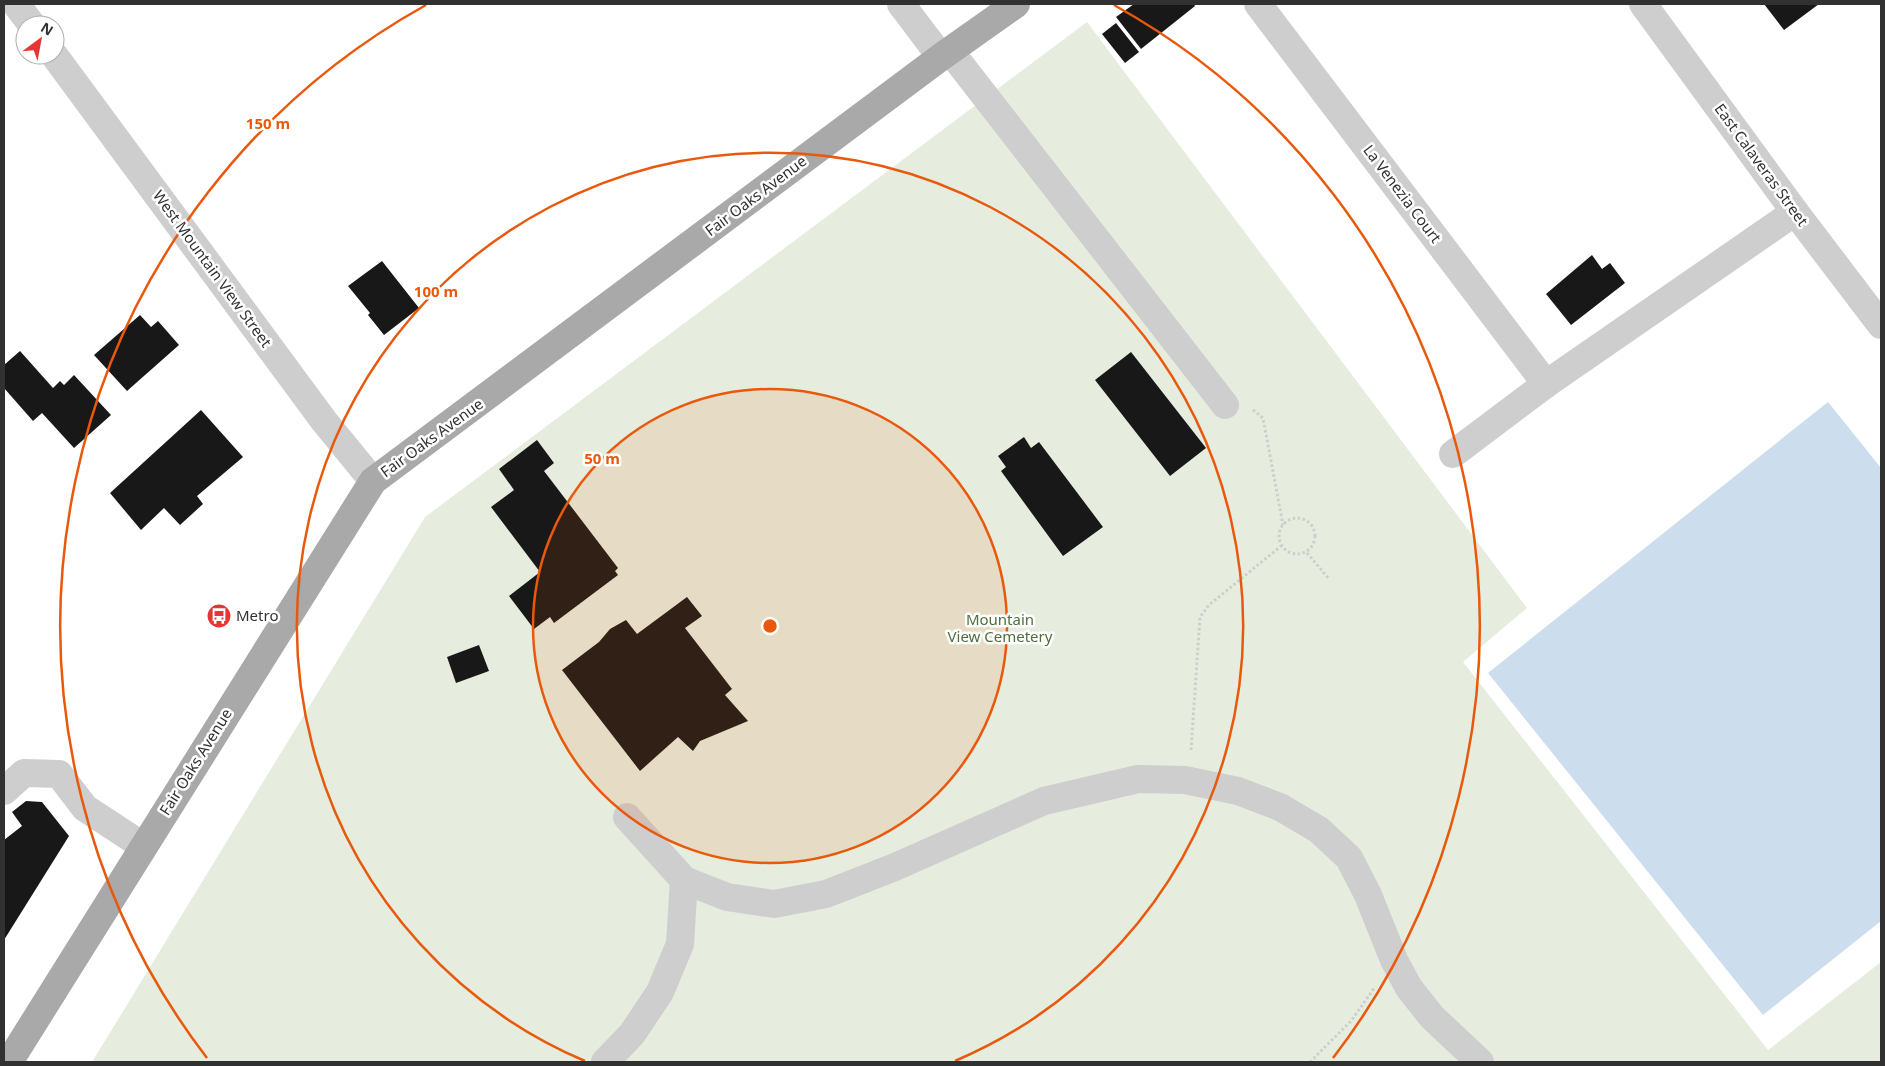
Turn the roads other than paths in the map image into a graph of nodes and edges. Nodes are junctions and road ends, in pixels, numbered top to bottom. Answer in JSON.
{"nodes":[{"id":1,"x":16,"y":4,"type":"edge"},
{"id":2,"x":901,"y":4,"type":"edge"},
{"id":3,"x":1016,"y":4,"type":"edge"},
{"id":4,"x":1258,"y":4,"type":"edge"},
{"id":5,"x":1643,"y":4,"type":"edge"},
{"id":6,"x":24,"y":15,"type":"edge"},
{"id":7,"x":946,"y":54,"type":"junction"},
{"id":8,"x":61,"y":65,"type":"edge"},
{"id":9,"x":1795,"y":212,"type":"junction"},
{"id":10,"x":1881,"y":325,"type":"edge"},
{"id":11,"x":1546,"y":384,"type":"junction"},
{"id":12,"x":1225,"y":405,"type":"road end"},
{"id":13,"x":1453,"y":454,"type":"dead end"},
{"id":14,"x":372,"y":481,"type":"junction"},
{"id":15,"x":4,"y":791,"type":"edge"},
{"id":16,"x":627,"y":817,"type":"dead end"},
{"id":17,"x":143,"y":846,"type":"junction"},
{"id":18,"x":684,"y":880,"type":"junction"},
{"id":19,"x":8,"y":1062,"type":"edge"},
{"id":20,"x":606,"y":1062,"type":"edge"},
{"id":21,"x":1480,"y":1062,"type":"edge"}],
"edges":[{"from":1,"to":6,"type":"street"},
{"from":2,"to":7,"type":"street"},
{"from":3,"to":7,"type":"main road","name":"Fair Oaks Avenue"},
{"from":4,"to":11,"type":"street","name":"La Venezia Court"},
{"from":5,"to":9,"type":"street","name":"East Calaveras Street"},
{"from":7,"to":12,"type":"street"},
{"from":7,"to":14,"type":"main road","name":"Fair Oaks Avenue"},
{"from":8,"to":14,"type":"street","name":"West Mountain View Street"},
{"from":9,"to":10,"type":"street","name":"East Calaveras Street"},
{"from":9,"to":11,"type":"street"},
{"from":11,"to":13,"type":"street"},
{"from":14,"to":17,"type":"main road","name":"Fair Oaks Avenue"},
{"from":15,"to":17,"type":"street"},
{"from":16,"to":18,"type":"street"},
{"from":17,"to":19,"type":"main road","name":"Fair Oaks Avenue"},
{"from":18,"to":20,"type":"street"},
{"from":18,"to":21,"type":"street"}]}
